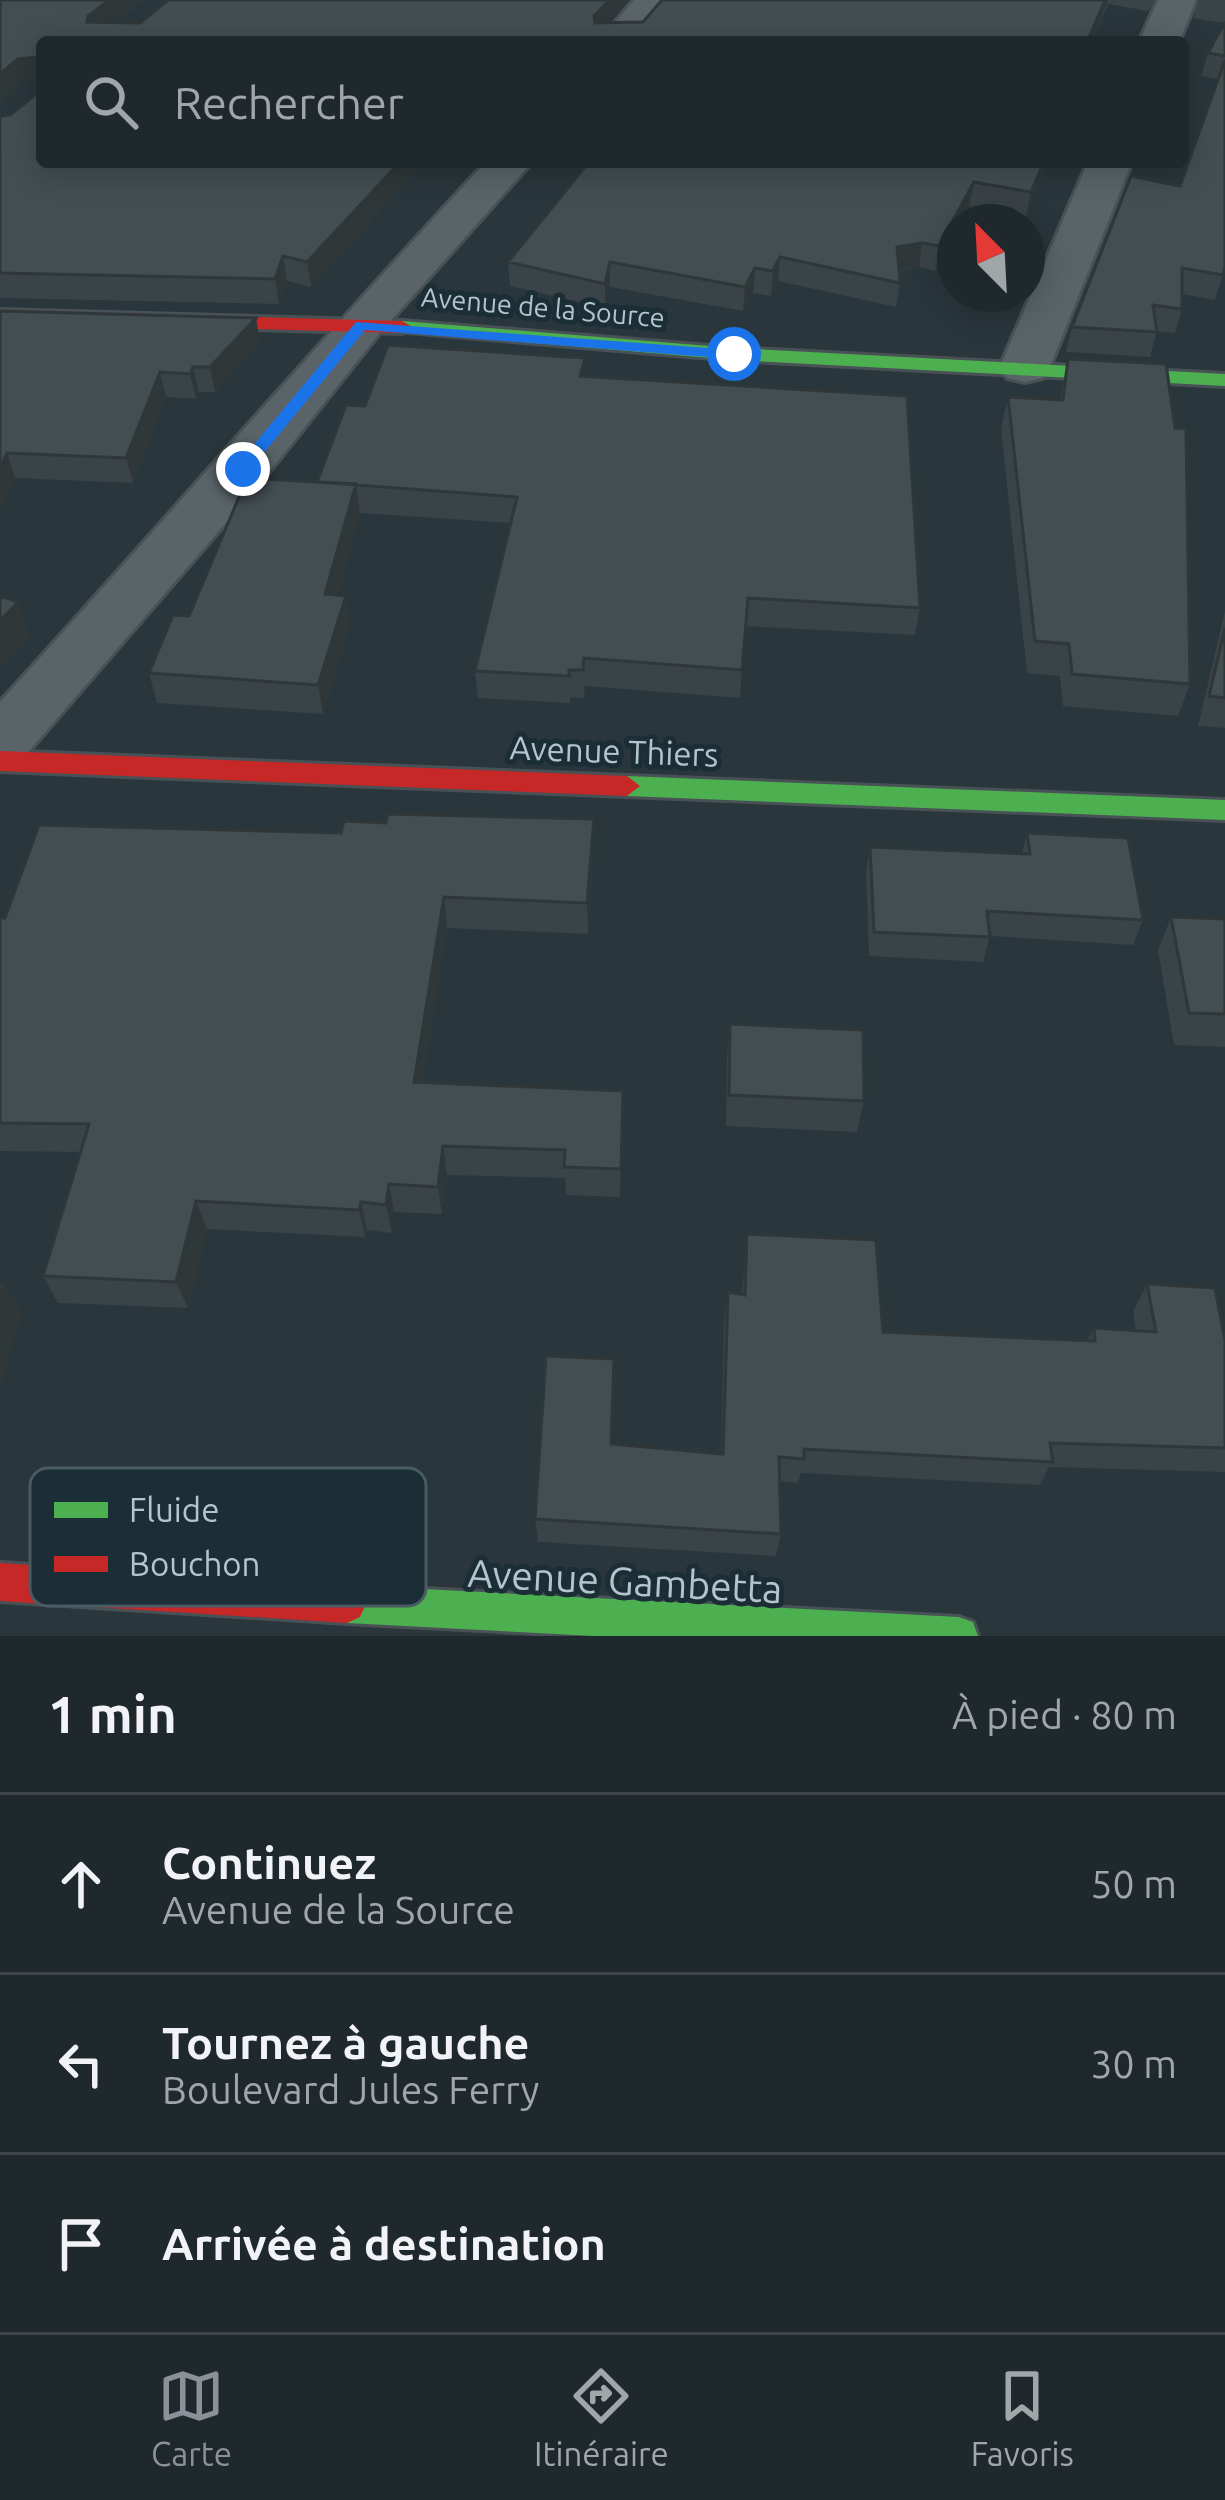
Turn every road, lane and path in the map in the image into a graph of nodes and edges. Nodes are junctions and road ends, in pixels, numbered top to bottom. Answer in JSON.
{"nodes":[{"id":1,"x":655,"y":0,"type":"edge"},
{"id":2,"x":1177,"y":0,"type":"edge"},
{"id":3,"x":623,"y":36,"type":"edge"},
{"id":4,"x":1162,"y":36,"type":"edge"},
{"id":5,"x":505,"y":168,"type":"edge"},
{"id":6,"x":1108,"y":168,"type":"edge"},
{"id":7,"x":0,"y":316,"type":"edge"},
{"id":8,"x":361,"y":325,"type":"junction"},
{"id":9,"x":1025,"y":367,"type":"junction"},
{"id":10,"x":1225,"y":380,"type":"edge"},
{"id":11,"x":0,"y":742,"type":"edge"},
{"id":12,"x":0,"y":760,"type":"edge"},
{"id":13,"x":1225,"y":810,"type":"edge"},
{"id":14,"x":0,"y":1582,"type":"edge"},
{"id":15,"x":30,"y":1584,"type":"edge"},
{"id":16,"x":311,"y":1606,"type":"edge"},
{"id":17,"x":596,"y":1628,"type":"edge"},
{"id":18,"x":959,"y":1636,"type":"edge"}],
"edges":[{"from":1,"to":3,"type":"street"},
{"from":2,"to":4,"type":"street"},
{"from":5,"to":8,"type":"street"},
{"from":6,"to":9,"type":"street"},
{"from":7,"to":8,"type":"street","name":"Avenue de la Source"},
{"from":8,"to":9,"type":"street","name":"Avenue de la Source"},
{"from":8,"to":11,"type":"street"},
{"from":9,"to":10,"type":"street","name":"Avenue de la Source"},
{"from":12,"to":13,"type":"street","name":"Avenue Thiers"},
{"from":14,"to":15,"type":"street","name":"Avenue Gambetta"},
{"from":16,"to":17,"type":"street","name":"Avenue Gambetta"},
{"from":17,"to":18,"type":"street","name":"Avenue Gambetta"}]}
